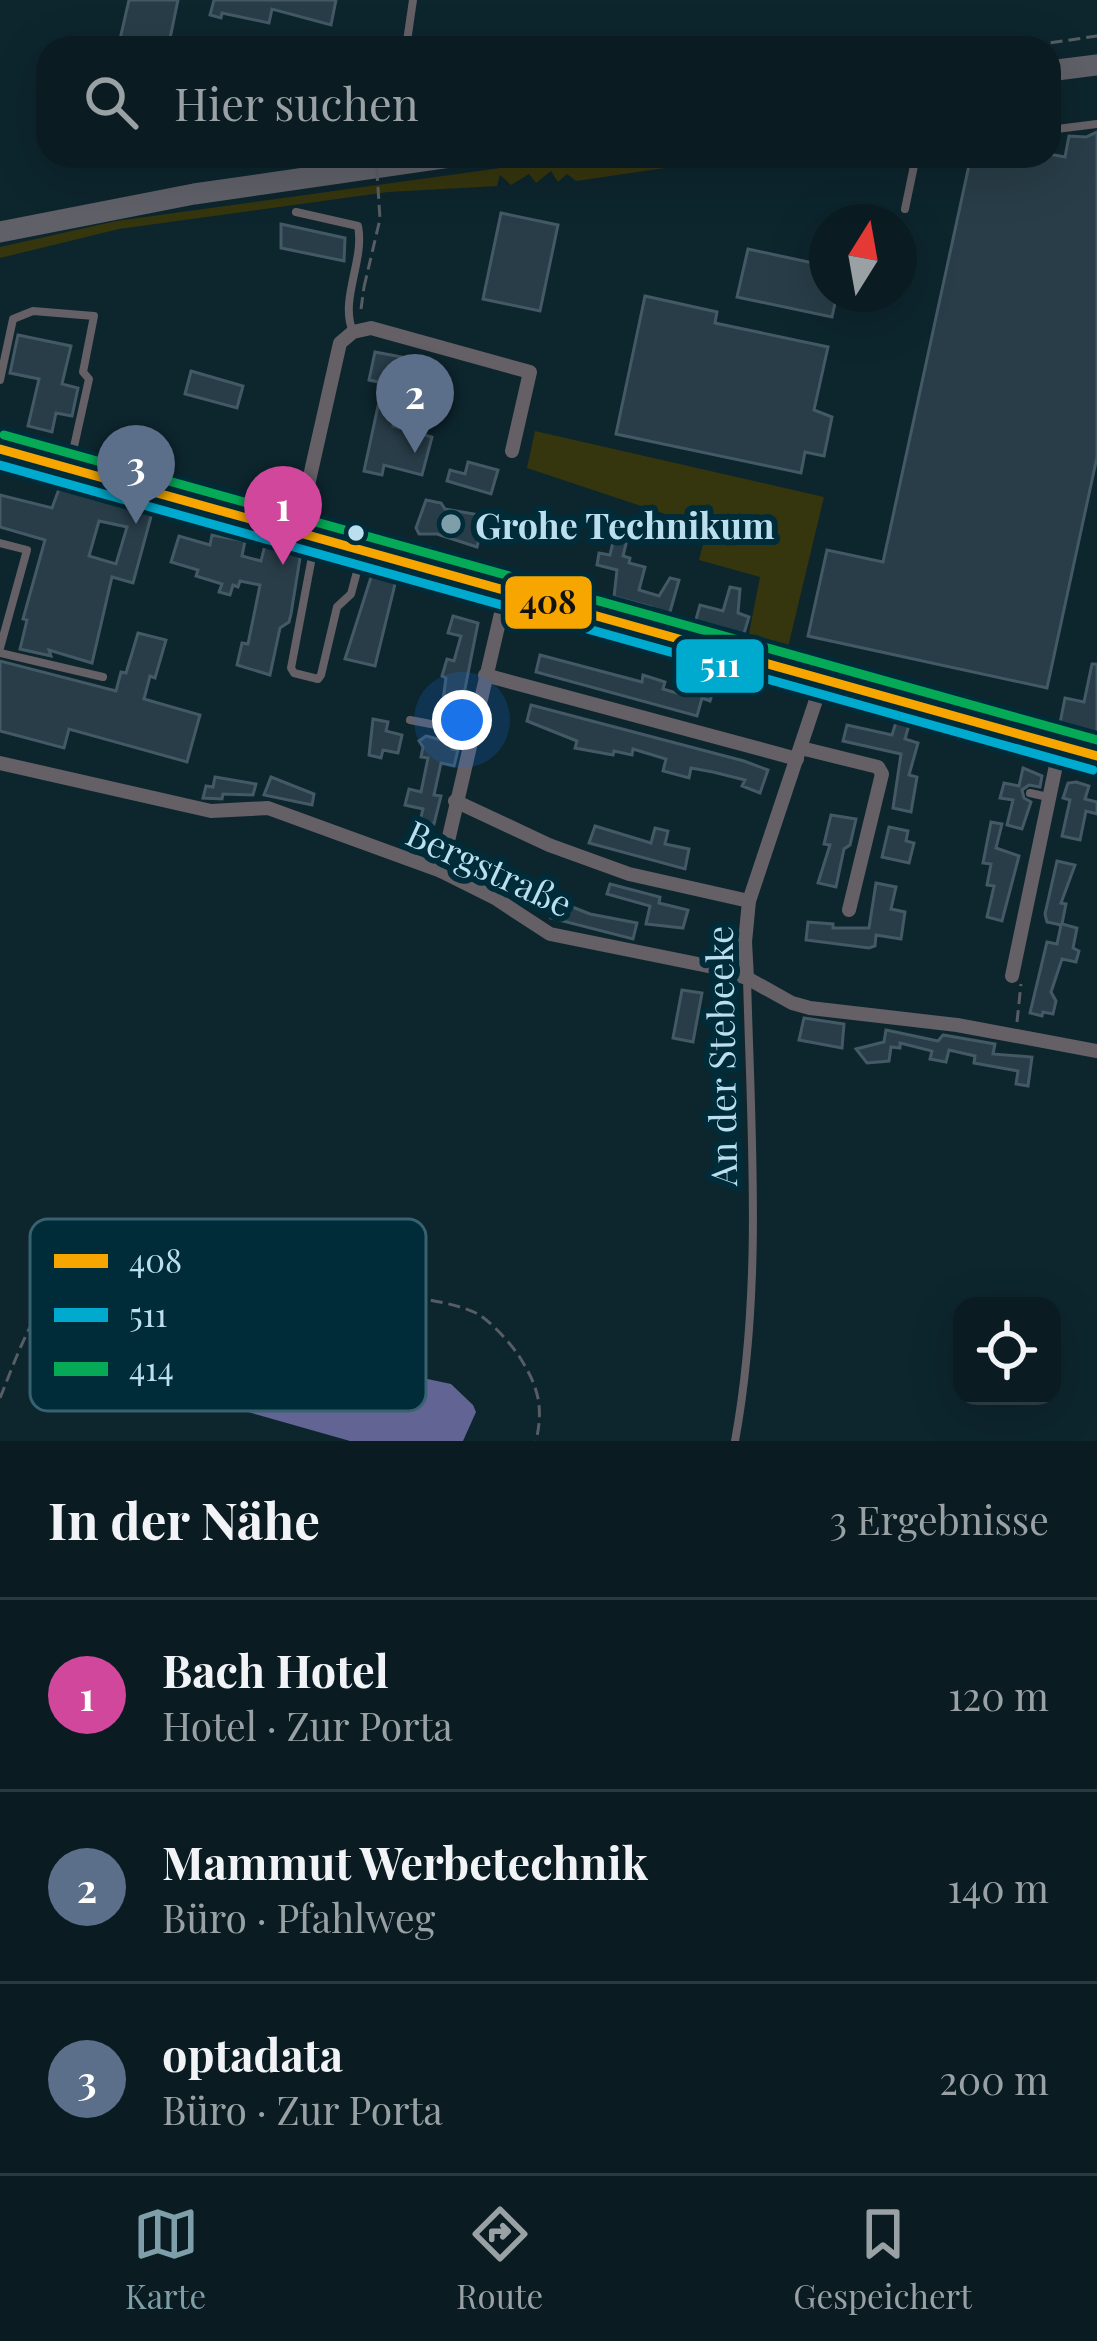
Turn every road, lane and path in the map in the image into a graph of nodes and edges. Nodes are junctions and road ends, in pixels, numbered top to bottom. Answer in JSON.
{"nodes":[{"id":1,"x":413,"y":0,"type":"edge"},
{"id":2,"x":408,"y":36,"type":"edge"},
{"id":3,"x":1097,"y":36,"type":"edge"},
{"id":4,"x":1061,"y":41,"type":"edge"},
{"id":5,"x":1097,"y":64,"type":"edge"},
{"id":6,"x":1061,"y":69,"type":"edge"},
{"id":7,"x":1097,"y":124,"type":"edge"},
{"id":8,"x":1061,"y":128,"type":"edge"},
{"id":9,"x":374,"y":168,"type":"edge"},
{"id":10,"x":377,"y":168,"type":"edge"},
{"id":11,"x":913,"y":168,"type":"edge"},
{"id":12,"x":906,"y":204,"type":"edge"},
{"id":13,"x":296,"y":212,"type":"dead end"},
{"id":14,"x":0,"y":232,"type":"edge"},
{"id":15,"x":364,"y":287,"type":"dead end"},
{"id":16,"x":353,"y":332,"type":"junction"},
{"id":17,"x":0,"y":384,"type":"edge"},
{"id":18,"x":0,"y":449,"type":"edge"},
{"id":19,"x":512,"y":452,"type":"dead end"},
{"id":20,"x":69,"y":469,"type":"junction"},
{"id":21,"x":306,"y":537,"type":"junction"},
{"id":22,"x":0,"y":543,"type":"edge"},
{"id":23,"x":362,"y":552,"type":"junction"},
{"id":24,"x":506,"y":592,"type":"junction"},
{"id":25,"x":0,"y":650,"type":"edge"},
{"id":26,"x":485,"y":675,"type":"junction"},
{"id":27,"x":103,"y":677,"type":"dead end"},
{"id":28,"x":822,"y":682,"type":"junction"},
{"id":29,"x":410,"y":720,"type":"dead end"},
{"id":30,"x":472,"y":732,"type":"junction"},
{"id":31,"x":1060,"y":746,"type":"junction"},
{"id":32,"x":799,"y":753,"type":"junction"},
{"id":33,"x":1097,"y":756,"type":"edge"},
{"id":34,"x":0,"y":763,"type":"edge"},
{"id":35,"x":1030,"y":793,"type":"dead end"},
{"id":36,"x":1048,"y":797,"type":"junction"},
{"id":37,"x":455,"y":801,"type":"junction"},
{"id":38,"x":441,"y":871,"type":"junction"},
{"id":39,"x":748,"y":901,"type":"junction"},
{"id":40,"x":849,"y":910,"type":"dead end"},
{"id":41,"x":1012,"y":976,"type":"joint"},
{"id":42,"x":747,"y":978,"type":"junction"},
{"id":43,"x":1014,"y":1037,"type":"junction"},
{"id":44,"x":1097,"y":1051,"type":"edge"},
{"id":45,"x":426,"y":1301,"type":"edge"},
{"id":46,"x":30,"y":1334,"type":"edge"},
{"id":47,"x":0,"y":1398,"type":"edge"},
{"id":48,"x":536,"y":1441,"type":"edge"},
{"id":49,"x":735,"y":1441,"type":"edge"}],
"edges":[{"from":1,"to":2,"type":"lane"},
{"from":3,"to":4,"type":"path"},
{"from":5,"to":6,"type":"main road"},
{"from":7,"to":8,"type":"lane"},
{"from":9,"to":14,"type":"main road"},
{"from":10,"to":15,"type":"path","bridge":true},
{"from":11,"to":12,"type":"lane"},
{"from":13,"to":16,"type":"lane"},
{"from":16,"to":19,"type":"street"},
{"from":16,"to":21,"type":"street"},
{"from":17,"to":20,"type":"lane"},
{"from":18,"to":20,"type":"main road"},
{"from":20,"to":21,"type":"main road"},
{"from":21,"to":23,"type":"main road"},
{"from":21,"to":23,"type":"lane"},
{"from":22,"to":25,"type":"lane"},
{"from":23,"to":24,"type":"main road"},
{"from":24,"to":26,"type":"street"},
{"from":24,"to":28,"type":"main road"},
{"from":25,"to":27,"type":"lane"},
{"from":26,"to":30,"type":"street"},
{"from":26,"to":32,"type":"street"},
{"from":28,"to":31,"type":"main road"},
{"from":28,"to":32,"type":"street","name":"An der Stebeeke"},
{"from":29,"to":30,"type":"lane"},
{"from":30,"to":37,"type":"street"},
{"from":31,"to":33,"type":"main road"},
{"from":31,"to":36,"type":"street"},
{"from":32,"to":39,"type":"street","name":"An der Stebeeke"},
{"from":32,"to":40,"type":"street"},
{"from":34,"to":38,"type":"street","name":"Bergstraße"},
{"from":35,"to":36,"type":"lane"},
{"from":36,"to":41,"type":"street"},
{"from":37,"to":38,"type":"street"},
{"from":37,"to":39,"type":"street"},
{"from":38,"to":42,"type":"street","name":"Bergstraße"},
{"from":39,"to":42,"type":"street","name":"An der Stebeeke"},
{"from":41,"to":43,"type":"path"},
{"from":42,"to":43,"type":"street","name":"Bergstraße"},
{"from":42,"to":49,"type":"lane","name":"An der Stebeeke"},
{"from":43,"to":44,"type":"street","name":"Bergstraße"},
{"from":45,"to":48,"type":"path"},
{"from":46,"to":47,"type":"path"}]}
